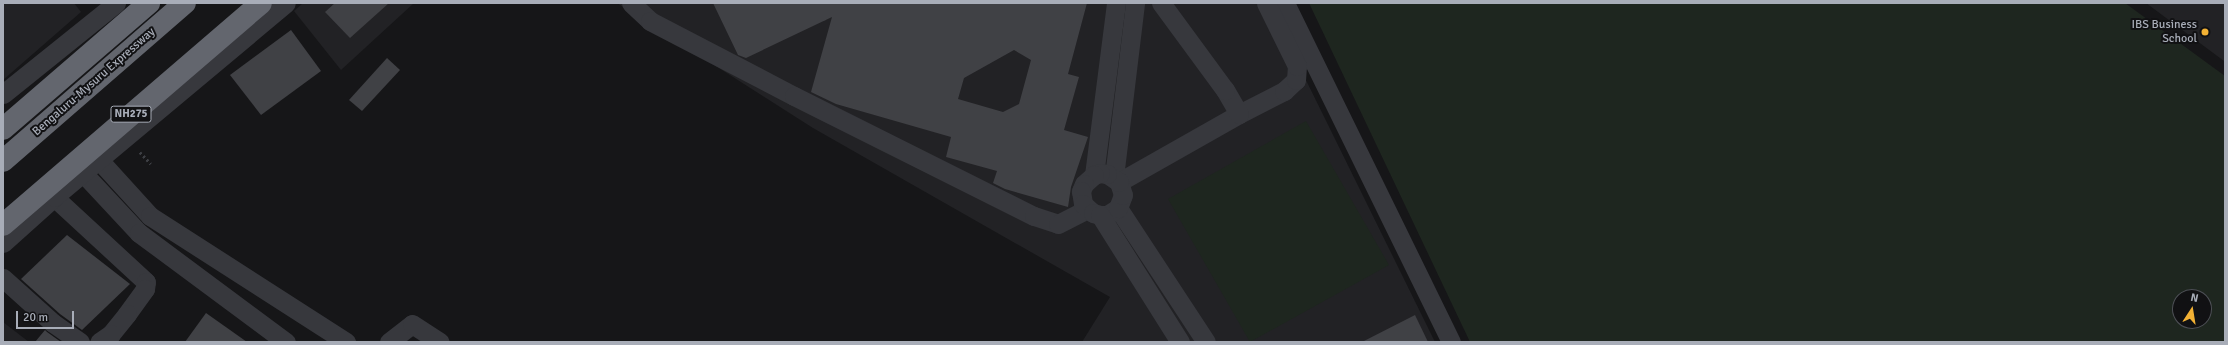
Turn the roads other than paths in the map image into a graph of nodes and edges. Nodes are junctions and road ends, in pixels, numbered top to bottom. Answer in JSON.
{"nodes":[{"id":1,"x":116,"y":3,"type":"edge"},
{"id":2,"x":148,"y":3,"type":"edge"},
{"id":3,"x":185,"y":3,"type":"edge"},
{"id":4,"x":240,"y":3,"type":"edge"},
{"id":5,"x":261,"y":3,"type":"edge"},
{"id":6,"x":286,"y":3,"type":"edge"},
{"id":7,"x":631,"y":3,"type":"edge"},
{"id":8,"x":1116,"y":3,"type":"edge"},
{"id":9,"x":1135,"y":3,"type":"edge"},
{"id":10,"x":1161,"y":3,"type":"edge"},
{"id":11,"x":1266,"y":3,"type":"edge"},
{"id":12,"x":1285,"y":3,"type":"edge"},
{"id":13,"x":3,"y":94,"type":"edge"},
{"id":14,"x":1239,"y":114,"type":"junction"},
{"id":15,"x":3,"y":129,"type":"edge"},
{"id":16,"x":99,"y":160,"type":"junction"},
{"id":17,"x":3,"y":161,"type":"edge"},
{"id":18,"x":83,"y":173,"type":"junction"},
{"id":19,"x":1094,"y":175,"type":"junction"},
{"id":20,"x":1116,"y":179,"type":"junction"},
{"id":21,"x":54,"y":197,"type":"junction"},
{"id":22,"x":3,"y":208,"type":"edge"},
{"id":23,"x":1118,"y":208,"type":"junction"},
{"id":24,"x":1094,"y":212,"type":"junction"},
{"id":25,"x":3,"y":225,"type":"edge"},
{"id":26,"x":3,"y":244,"type":"edge"},
{"id":27,"x":3,"y":278,"type":"edge"},
{"id":28,"x":80,"y":342,"type":"edge"},
{"id":29,"x":99,"y":342,"type":"edge"},
{"id":30,"x":286,"y":342,"type":"edge"},
{"id":31,"x":346,"y":342,"type":"edge"},
{"id":32,"x":389,"y":342,"type":"edge"},
{"id":33,"x":440,"y":342,"type":"edge"},
{"id":34,"x":1180,"y":342,"type":"edge"},
{"id":35,"x":1206,"y":342,"type":"edge"},
{"id":36,"x":1451,"y":342,"type":"edge"}],
"edges":[{"from":1,"to":13,"type":"street"},
{"from":2,"to":15,"type":"highway","name":"Bengaluru-Mysuru Expressway"},
{"from":3,"to":17,"type":"highway","name":"Bengaluru-Mysuru Expressway"},
{"from":4,"to":22,"type":"highway","number":"NH275"},
{"from":5,"to":25,"type":"highway","number":"NH275"},
{"from":6,"to":16,"type":"street","number":"NH275"},
{"from":7,"to":24,"type":"street"},
{"from":8,"to":19,"type":"street"},
{"from":9,"to":20,"type":"street"},
{"from":10,"to":14,"type":"street"},
{"from":11,"to":14,"type":"street"},
{"from":12,"to":36,"type":"street"},
{"from":14,"to":20,"type":"street"},
{"from":16,"to":18,"type":"street","number":"NH275"},
{"from":16,"to":31,"type":"street"},
{"from":18,"to":21,"type":"street","number":"NH275"},
{"from":18,"to":30,"type":"street"},
{"from":19,"to":20,"type":"street"},
{"from":19,"to":24,"type":"street"},
{"from":20,"to":23,"type":"street"},
{"from":21,"to":26,"type":"street","number":"NH275"},
{"from":21,"to":29,"type":"street"},
{"from":23,"to":24,"type":"street"},
{"from":23,"to":35,"type":"street"},
{"from":24,"to":34,"type":"street"},
{"from":27,"to":28,"type":"street"},
{"from":32,"to":33,"type":"street"}]}
